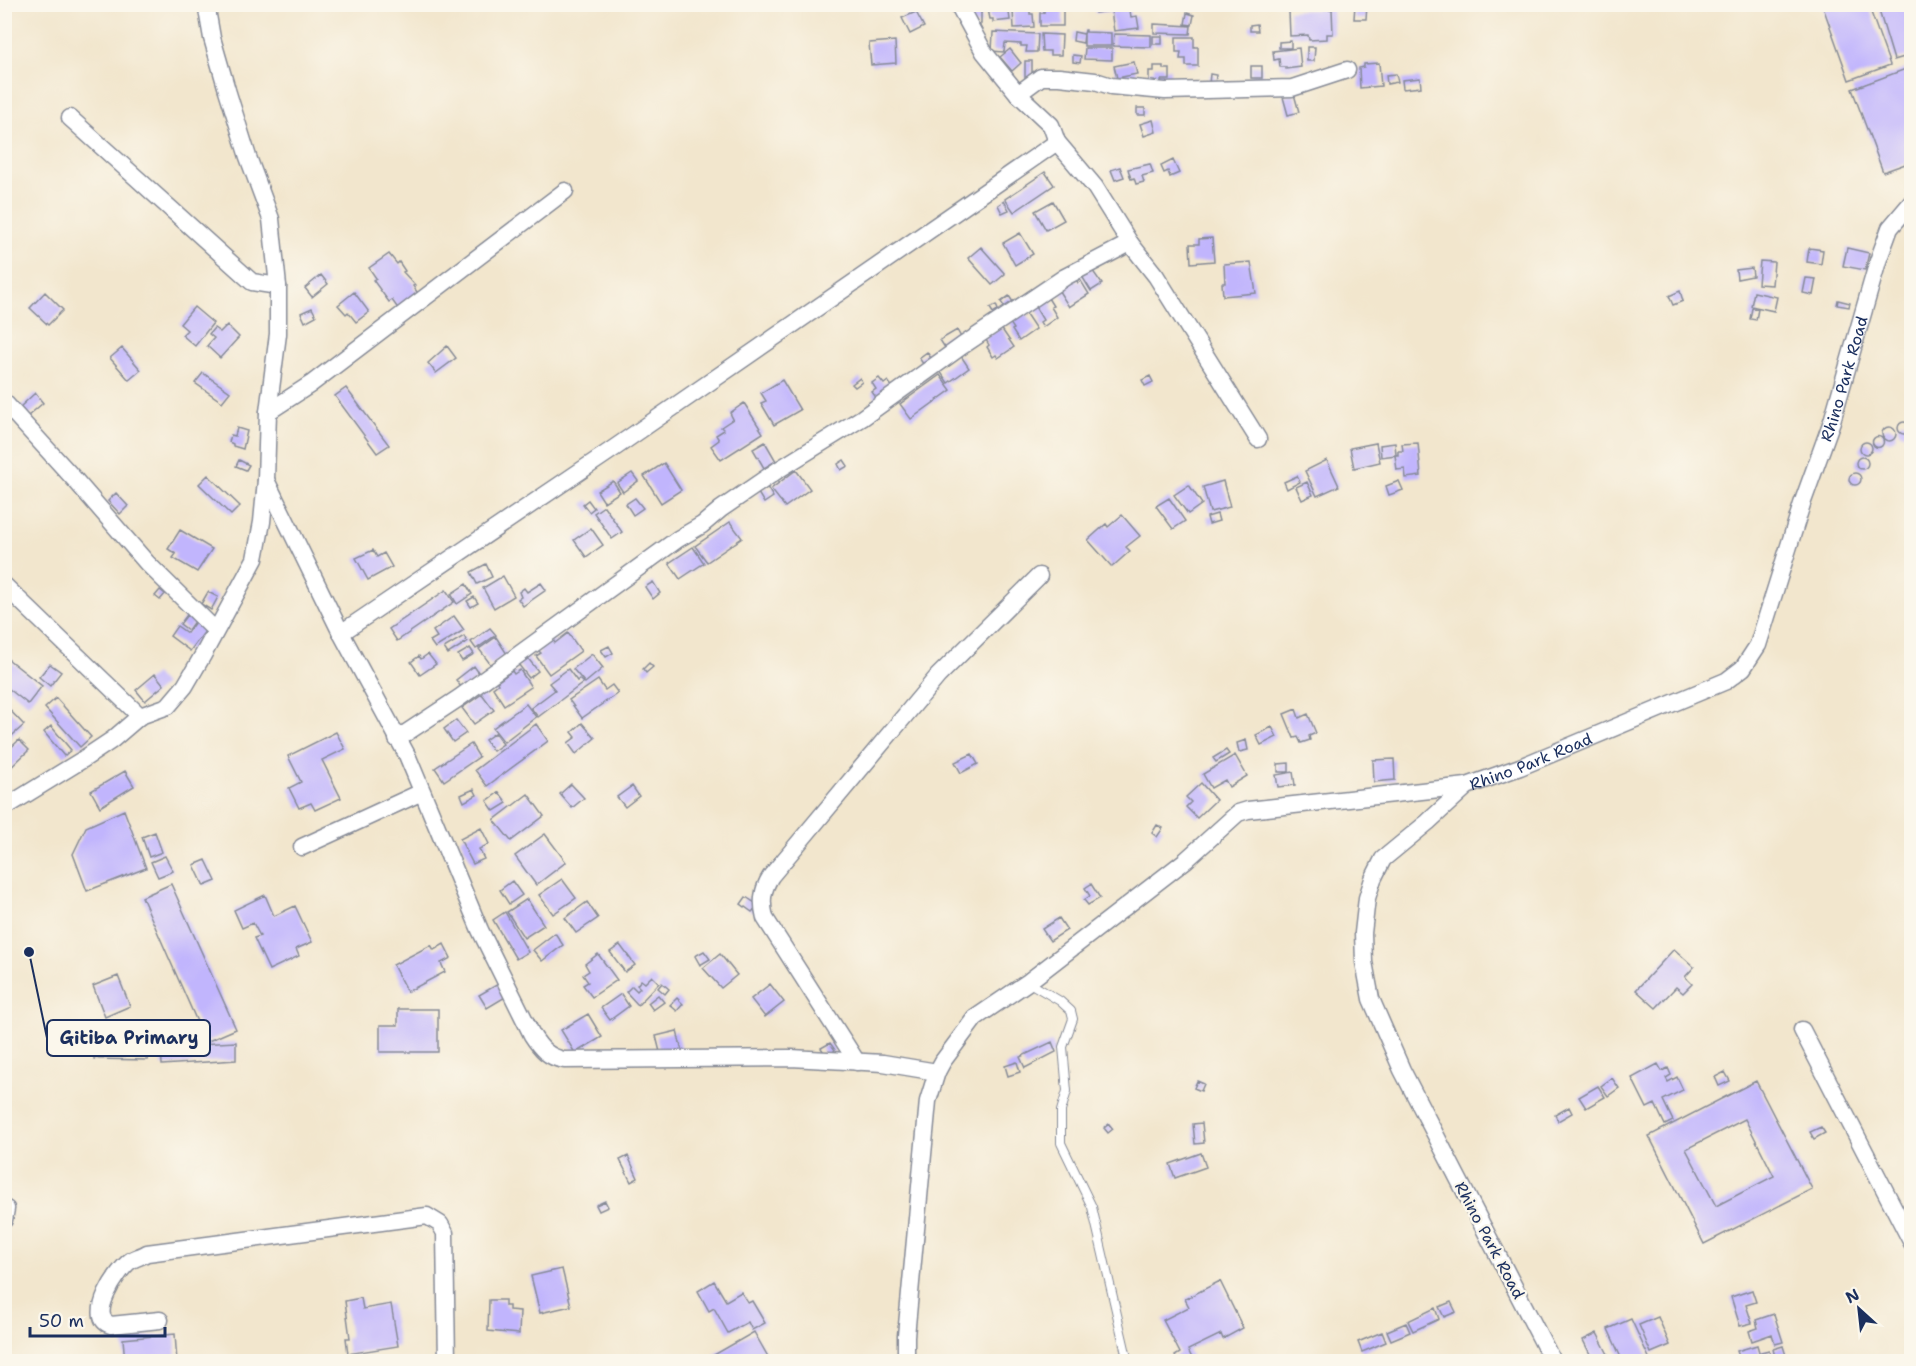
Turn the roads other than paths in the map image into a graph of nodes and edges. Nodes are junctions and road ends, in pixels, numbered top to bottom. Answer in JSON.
{"nodes":[{"id":1,"x":206,"y":4,"type":"edge"},
{"id":2,"x":958,"y":4,"type":"edge"},
{"id":3,"x":1347,"y":70,"type":"dead end"},
{"id":4,"x":1018,"y":94,"type":"junction"},
{"id":5,"x":70,"y":118,"type":"dead end"},
{"id":6,"x":1057,"y":142,"type":"junction"},
{"id":7,"x":565,"y":191,"type":"dead end"},
{"id":8,"x":1911,"y":202,"type":"edge"},
{"id":9,"x":1130,"y":243,"type":"junction"},
{"id":10,"x":278,"y":285,"type":"junction"},
{"id":11,"x":4,"y":402,"type":"edge"},
{"id":12,"x":268,"y":412,"type":"junction"},
{"id":13,"x":1258,"y":439,"type":"dead end"},
{"id":14,"x":266,"y":480,"type":"junction"},
{"id":15,"x":1039,"y":576,"type":"dead end"},
{"id":16,"x":4,"y":585,"type":"edge"},
{"id":17,"x":215,"y":630,"type":"junction"},
{"id":18,"x":341,"y":633,"type":"junction"},
{"id":19,"x":140,"y":716,"type":"junction"},
{"id":20,"x":397,"y":739,"type":"junction"},
{"id":21,"x":1467,"y":786,"type":"junction"},
{"id":22,"x":422,"y":792,"type":"junction"},
{"id":23,"x":4,"y":808,"type":"edge"},
{"id":24,"x":302,"y":847,"type":"dead end"},
{"id":25,"x":1028,"y":982,"type":"junction"},
{"id":26,"x":1802,"y":1030,"type":"dead end"},
{"id":27,"x":857,"y":1062,"type":"junction"},
{"id":28,"x":937,"y":1072,"type":"junction"},
{"id":29,"x":4,"y":1208,"type":"edge"},
{"id":30,"x":4,"y":1220,"type":"edge"},
{"id":31,"x":1911,"y":1243,"type":"edge"},
{"id":32,"x":160,"y":1320,"type":"dead end"},
{"id":33,"x":447,"y":1362,"type":"edge"},
{"id":34,"x":906,"y":1362,"type":"edge"},
{"id":35,"x":1128,"y":1362,"type":"edge"},
{"id":36,"x":1553,"y":1362,"type":"edge"}],
"edges":[{"from":1,"to":10,"type":"street"},
{"from":2,"to":4,"type":"street"},
{"from":3,"to":4,"type":"street"},
{"from":4,"to":6,"type":"street"},
{"from":5,"to":10,"type":"street"},
{"from":6,"to":9,"type":"street"},
{"from":6,"to":18,"type":"street"},
{"from":7,"to":12,"type":"street"},
{"from":8,"to":21,"type":"street","name":"Rhino Park Road"},
{"from":9,"to":13,"type":"street"},
{"from":9,"to":20,"type":"street"},
{"from":10,"to":12,"type":"street"},
{"from":11,"to":17,"type":"street"},
{"from":12,"to":14,"type":"street"},
{"from":14,"to":17,"type":"street"},
{"from":14,"to":18,"type":"street"},
{"from":15,"to":27,"type":"street"},
{"from":16,"to":19,"type":"street"},
{"from":17,"to":19,"type":"street"},
{"from":18,"to":20,"type":"street"},
{"from":19,"to":23,"type":"street"},
{"from":20,"to":22,"type":"street"},
{"from":21,"to":25,"type":"street"},
{"from":21,"to":36,"type":"street","name":"Rhino Park Road"},
{"from":22,"to":24,"type":"street"},
{"from":22,"to":27,"type":"street"},
{"from":25,"to":28,"type":"street"},
{"from":25,"to":35,"type":"lane"},
{"from":26,"to":31,"type":"street"},
{"from":27,"to":28,"type":"street"},
{"from":28,"to":34,"type":"street"},
{"from":29,"to":30,"type":"street"},
{"from":32,"to":33,"type":"street"}]}
